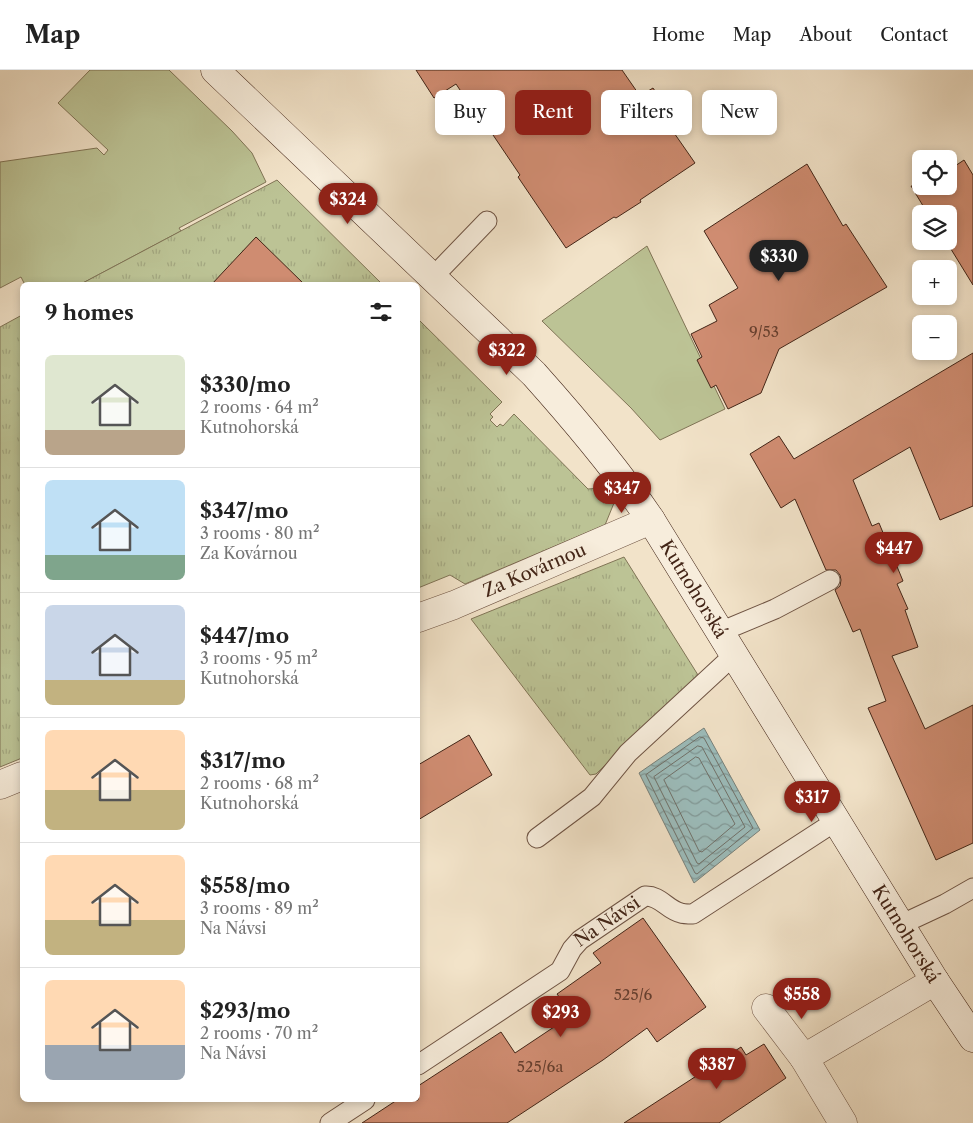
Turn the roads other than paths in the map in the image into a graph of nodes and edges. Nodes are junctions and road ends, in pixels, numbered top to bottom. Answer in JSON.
{"nodes":[{"id":1,"x":215,"y":70,"type":"edge"},
{"id":2,"x":487,"y":221,"type":"dead end"},
{"id":3,"x":433,"y":277,"type":"junction"},
{"id":4,"x":651,"y":520,"type":"junction"},
{"id":5,"x":830,"y":580,"type":"dead end"},
{"id":6,"x":420,"y":617,"type":"edge"},
{"id":7,"x":720,"y":632,"type":"junction"},
{"id":8,"x":734,"y":655,"type":"junction"},
{"id":9,"x":20,"y":777,"type":"edge"},
{"id":10,"x":0,"y":786,"type":"edge"},
{"id":11,"x":836,"y":821,"type":"junction"},
{"id":12,"x":537,"y":838,"type":"dead end"},
{"id":13,"x":973,"y":888,"type":"edge"},
{"id":14,"x":900,"y":925,"type":"junction"},
{"id":15,"x":935,"y":981,"type":"junction"},
{"id":16,"x":766,"y":1008,"type":"dead end"},
{"id":17,"x":973,"y":1038,"type":"edge"},
{"id":18,"x":804,"y":1058,"type":"junction"},
{"id":19,"x":420,"y":1064,"type":"edge"},
{"id":20,"x":361,"y":1102,"type":"edge"},
{"id":21,"x":330,"y":1123,"type":"edge"},
{"id":22,"x":843,"y":1123,"type":"edge"}],
"edges":[{"from":1,"to":3,"type":"main road","name":"Kutnohorská"},
{"from":2,"to":3,"type":"lane"},
{"from":3,"to":4,"type":"main road","name":"Kutnohorská"},
{"from":4,"to":6,"type":"main road","name":"Za Kovárnou"},
{"from":4,"to":7,"type":"main road","name":"Kutnohorská"},
{"from":5,"to":7,"type":"lane"},
{"from":7,"to":8,"type":"main road","name":"Kutnohorská"},
{"from":8,"to":11,"type":"main road","name":"Kutnohorská"},
{"from":8,"to":12,"type":"lane"},
{"from":9,"to":10,"type":"main road"},
{"from":11,"to":14,"type":"main road","name":"Kutnohorská"},
{"from":11,"to":19,"type":"lane","name":"Na Návsi"},
{"from":13,"to":14,"type":"lane"},
{"from":14,"to":15,"type":"main road","name":"Kutnohorská"},
{"from":15,"to":17,"type":"main road","name":"Kutnohorská"},
{"from":15,"to":18,"type":"main road"},
{"from":16,"to":18,"type":"main road"},
{"from":18,"to":22,"type":"main road"},
{"from":20,"to":21,"type":"lane"}]}
